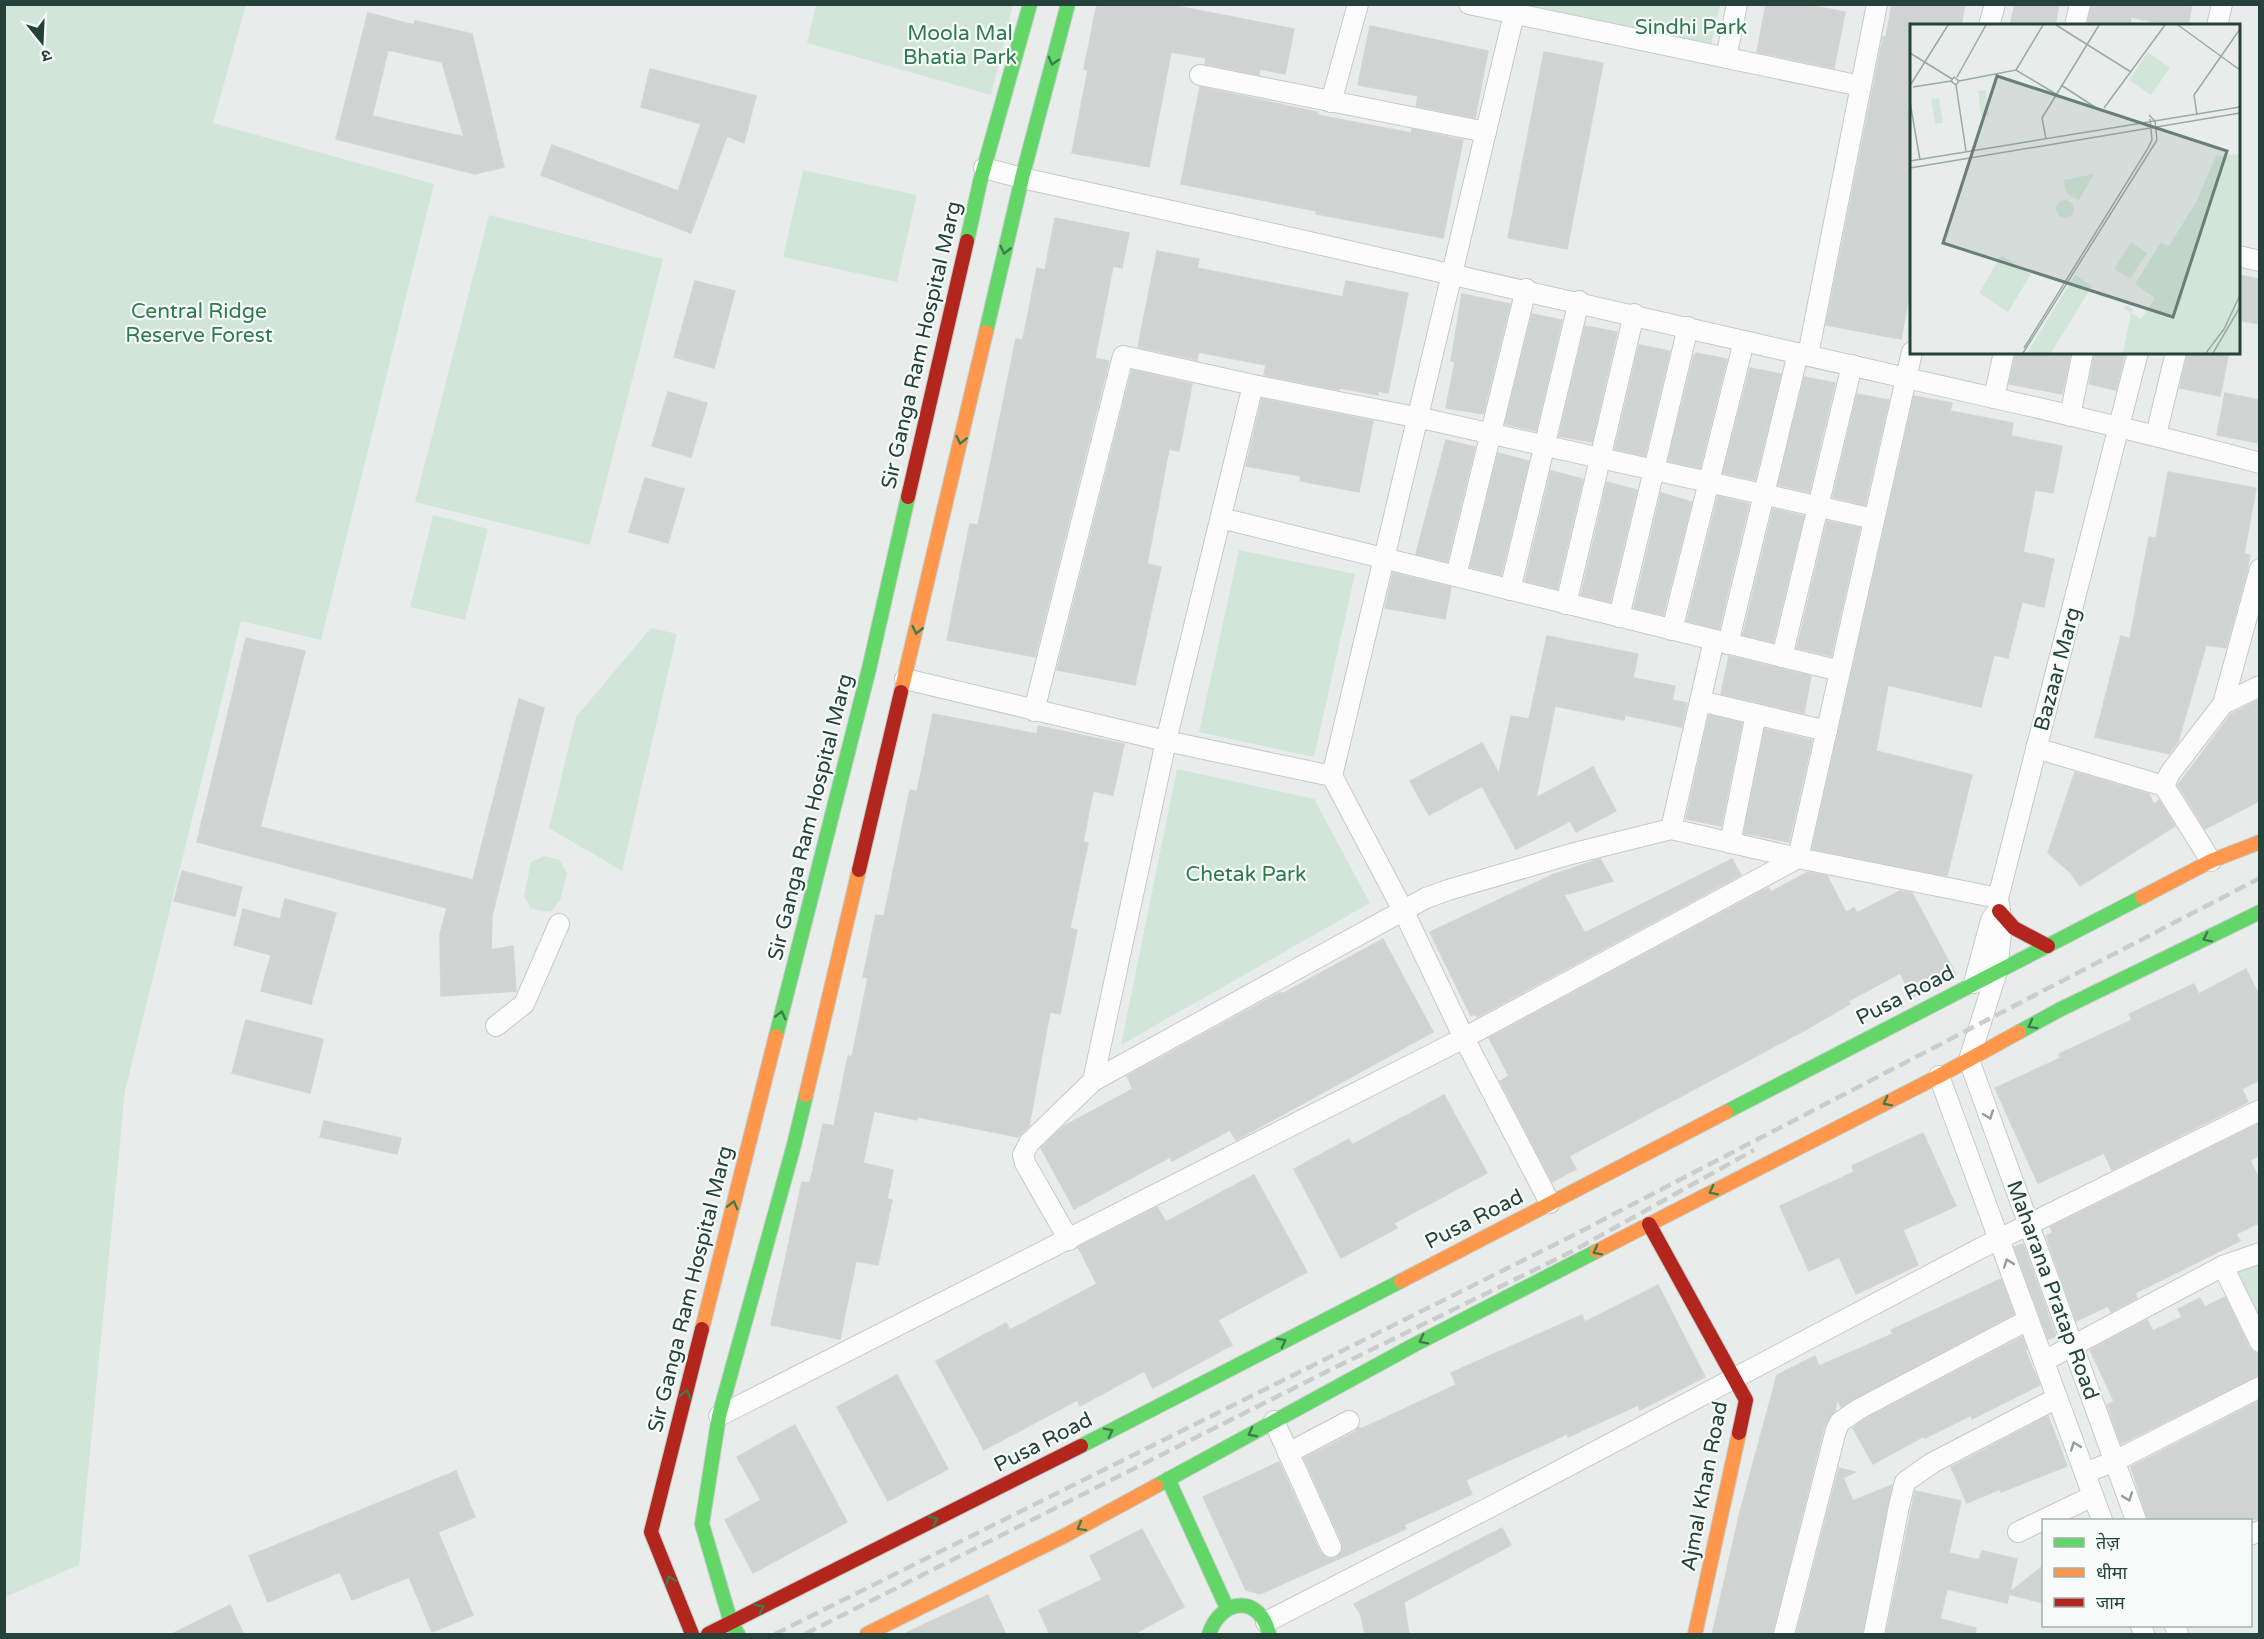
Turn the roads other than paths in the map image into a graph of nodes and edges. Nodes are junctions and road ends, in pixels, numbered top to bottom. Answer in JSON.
{"nodes":[{"id":1,"x":1030,"y":4,"type":"edge"},
{"id":2,"x":1068,"y":4,"type":"edge"},
{"id":3,"x":1358,"y":4,"type":"edge"},
{"id":4,"x":1469,"y":4,"type":"edge"},
{"id":5,"x":1737,"y":4,"type":"edge"},
{"id":6,"x":1877,"y":4,"type":"edge"},
{"id":7,"x":1995,"y":4,"type":"edge"},
{"id":8,"x":2080,"y":4,"type":"edge"},
{"id":9,"x":2222,"y":4,"type":"edge"},
{"id":10,"x":1514,"y":14,"type":"junction"},
{"id":11,"x":1990,"y":24,"type":"edge"},
{"id":12,"x":2075,"y":24,"type":"edge"},
{"id":13,"x":2217,"y":24,"type":"edge"},
{"id":14,"x":1726,"y":58,"type":"junction"},
{"id":15,"x":1200,"y":75,"type":"dead end"},
{"id":16,"x":1861,"y":86,"type":"junction"},
{"id":17,"x":1331,"y":102,"type":"junction"},
{"id":18,"x":1486,"y":132,"type":"junction"},
{"id":19,"x":984,"y":168,"type":"junction"},
{"id":20,"x":1022,"y":178,"type":"junction"},
{"id":21,"x":2240,"y":256,"type":"edge"},
{"id":22,"x":2259,"y":261,"type":"edge"},
{"id":23,"x":1453,"y":272,"type":"junction"},
{"id":24,"x":1526,"y":289,"type":"junction"},
{"id":25,"x":1579,"y":301,"type":"junction"},
{"id":26,"x":1634,"y":314,"type":"junction"},
{"id":27,"x":1688,"y":327,"type":"junction"},
{"id":28,"x":1744,"y":341,"type":"junction"},
{"id":29,"x":1803,"y":354,"type":"junction"},
{"id":30,"x":1911,"y":354,"type":"edge"},
{"id":31,"x":2004,"y":354,"type":"edge"},
{"id":32,"x":2083,"y":354,"type":"edge"},
{"id":33,"x":2138,"y":354,"type":"edge"},
{"id":34,"x":2176,"y":354,"type":"edge"},
{"id":35,"x":1852,"y":365,"type":"junction"},
{"id":36,"x":1906,"y":376,"type":"junction"},
{"id":37,"x":1253,"y":386,"type":"junction"},
{"id":38,"x":1994,"y":398,"type":"junction"},
{"id":39,"x":2070,"y":416,"type":"junction"},
{"id":40,"x":1419,"y":417,"type":"junction"},
{"id":41,"x":2120,"y":428,"type":"junction"},
{"id":42,"x":1491,"y":434,"type":"junction"},
{"id":43,"x":2156,"y":435,"type":"junction"},
{"id":44,"x":1544,"y":446,"type":"junction"},
{"id":45,"x":1600,"y":458,"type":"junction"},
{"id":46,"x":2259,"y":463,"type":"edge"},
{"id":47,"x":1654,"y":470,"type":"junction"},
{"id":48,"x":1708,"y":482,"type":"junction"},
{"id":49,"x":1764,"y":495,"type":"junction"},
{"id":50,"x":1818,"y":507,"type":"junction"},
{"id":51,"x":1221,"y":518,"type":"junction"},
{"id":52,"x":1874,"y":519,"type":"junction"},
{"id":53,"x":1384,"y":559,"type":"junction"},
{"id":54,"x":2259,"y":569,"type":"edge"},
{"id":55,"x":1456,"y":576,"type":"junction"},
{"id":56,"x":1510,"y":590,"type":"junction"},
{"id":57,"x":1566,"y":604,"type":"junction"},
{"id":58,"x":1619,"y":617,"type":"junction"},
{"id":59,"x":1672,"y":630,"type":"junction"},
{"id":60,"x":1721,"y":642,"type":"junction"},
{"id":61,"x":1782,"y":657,"type":"junction"},
{"id":62,"x":1840,"y":671,"type":"junction"},
{"id":63,"x":885,"y":674,"type":"junction"},
{"id":64,"x":2259,"y":686,"type":"edge"},
{"id":65,"x":1700,"y":701,"type":"junction"},
{"id":66,"x":2223,"y":704,"type":"junction"},
{"id":67,"x":1034,"y":711,"type":"junction"},
{"id":68,"x":1756,"y":714,"type":"junction"},
{"id":69,"x":1827,"y":731,"type":"junction"},
{"id":70,"x":1166,"y":741,"type":"junction"},
{"id":71,"x":2036,"y":748,"type":"junction"},
{"id":72,"x":1332,"y":776,"type":"junction"},
{"id":73,"x":2164,"y":786,"type":"junction"},
{"id":74,"x":1671,"y":829,"type":"junction"},
{"id":75,"x":2259,"y":842,"type":"edge"},
{"id":76,"x":1730,"y":843,"type":"junction"},
{"id":77,"x":1798,"y":858,"type":"junction"},
{"id":78,"x":2211,"y":861,"type":"junction"},
{"id":79,"x":1998,"y":904,"type":"junction"},
{"id":80,"x":1404,"y":912,"type":"junction"},
{"id":81,"x":2259,"y":912,"type":"edge"},
{"id":82,"x":559,"y":924,"type":"dead end"},
{"id":83,"x":2048,"y":946,"type":"junction"},
{"id":84,"x":1997,"y":971,"type":"junction"},
{"id":85,"x":1974,"y":983,"type":"junction"},
{"id":86,"x":496,"y":1026,"type":"dead end"},
{"id":87,"x":1464,"y":1038,"type":"junction"},
{"id":88,"x":1969,"y":1060,"type":"junction"},
{"id":89,"x":1939,"y":1076,"type":"junction"},
{"id":90,"x":1093,"y":1081,"type":"junction"},
{"id":91,"x":2259,"y":1110,"type":"edge"},
{"id":92,"x":1550,"y":1203,"type":"junction"},
{"id":93,"x":1649,"y":1224,"type":"junction"},
{"id":94,"x":2029,"y":1225,"type":"junction"},
{"id":95,"x":1999,"y":1239,"type":"junction"},
{"id":96,"x":1069,"y":1240,"type":"junction"},
{"id":97,"x":2259,"y":1253,"type":"edge"},
{"id":98,"x":2223,"y":1266,"type":"junction"},
{"id":99,"x":2028,"y":1320,"type":"junction"},
{"id":100,"x":2259,"y":1342,"type":"edge"},
{"id":101,"x":2073,"y":1346,"type":"junction"},
{"id":102,"x":2044,"y":1361,"type":"junction"},
{"id":103,"x":1734,"y":1379,"type":"junction"},
{"id":104,"x":2259,"y":1387,"type":"edge"},
{"id":105,"x":2057,"y":1398,"type":"junction"},
{"id":106,"x":719,"y":1416,"type":"junction"},
{"id":107,"x":1274,"y":1421,"type":"junction"},
{"id":108,"x":1349,"y":1421,"type":"dead end"},
{"id":109,"x":1288,"y":1453,"type":"junction"},
{"id":110,"x":2115,"y":1461,"type":"junction"},
{"id":111,"x":2085,"y":1473,"type":"junction"},
{"id":112,"x":1168,"y":1479,"type":"junction"},
{"id":113,"x":2093,"y":1496,"type":"junction"},
{"id":114,"x":2046,"y":1519,"type":"edge"},
{"id":115,"x":2101,"y":1519,"type":"edge"},
{"id":116,"x":2135,"y":1519,"type":"edge"},
{"id":117,"x":2042,"y":1521,"type":"edge"},
{"id":118,"x":2018,"y":1533,"type":"dead end"},
{"id":119,"x":1331,"y":1547,"type":"dead end"},
{"id":120,"x":1227,"y":1608,"type":"junction"},
{"id":121,"x":1268,"y":1628,"type":"edge"},
{"id":122,"x":735,"y":1629,"type":"edge"},
{"id":123,"x":693,"y":1635,"type":"edge"},
{"id":124,"x":708,"y":1635,"type":"edge"},
{"id":125,"x":867,"y":1635,"type":"edge"},
{"id":126,"x":1209,"y":1635,"type":"edge"},
{"id":127,"x":1695,"y":1635,"type":"edge"},
{"id":128,"x":1784,"y":1635,"type":"edge"},
{"id":129,"x":1874,"y":1635,"type":"edge"}],
"edges":[{"from":1,"to":19,"type":"street","name":"Sir Ganga Ram Hospital Marg"},
{"from":2,"to":20,"type":"street","name":"Sir Ganga Ram Hospital Marg","one_way":true},
{"from":3,"to":17,"type":"street"},
{"from":4,"to":10,"type":"street"},
{"from":5,"to":14,"type":"street"},
{"from":6,"to":16,"type":"street"},
{"from":7,"to":11,"type":"street"},
{"from":8,"to":12,"type":"street"},
{"from":9,"to":13,"type":"street"},
{"from":10,"to":14,"type":"street"},
{"from":10,"to":18,"type":"street"},
{"from":14,"to":16,"type":"street"},
{"from":15,"to":17,"type":"street"},
{"from":16,"to":29,"type":"street"},
{"from":17,"to":18,"type":"street"},
{"from":18,"to":23,"type":"street"},
{"from":19,"to":20,"type":"street"},
{"from":19,"to":63,"type":"street","name":"Sir Ganga Ram Hospital Marg"},
{"from":20,"to":23,"type":"street"},
{"from":20,"to":63,"type":"street","name":"Sir Ganga Ram Hospital Marg","one_way":true},
{"from":21,"to":22,"type":"street"},
{"from":23,"to":24,"type":"street"},
{"from":23,"to":40,"type":"street"},
{"from":24,"to":25,"type":"street"},
{"from":24,"to":42,"type":"street"},
{"from":25,"to":26,"type":"street"},
{"from":25,"to":44,"type":"street"},
{"from":26,"to":27,"type":"street"},
{"from":26,"to":45,"type":"street"},
{"from":27,"to":28,"type":"street"},
{"from":27,"to":47,"type":"street"},
{"from":28,"to":29,"type":"street"},
{"from":28,"to":48,"type":"street"},
{"from":29,"to":35,"type":"street"},
{"from":29,"to":49,"type":"street"},
{"from":30,"to":36,"type":"street"},
{"from":31,"to":38,"type":"street"},
{"from":32,"to":39,"type":"street"},
{"from":33,"to":41,"type":"street","name":"Bazaar Marg"},
{"from":34,"to":43,"type":"street"},
{"from":35,"to":36,"type":"street"},
{"from":35,"to":50,"type":"street"},
{"from":36,"to":38,"type":"street"},
{"from":36,"to":52,"type":"street"},
{"from":37,"to":40,"type":"street"},
{"from":37,"to":51,"type":"street"},
{"from":37,"to":67,"type":"street"},
{"from":38,"to":39,"type":"street"},
{"from":39,"to":41,"type":"street"},
{"from":40,"to":42,"type":"street"},
{"from":40,"to":53,"type":"street"},
{"from":41,"to":43,"type":"street"},
{"from":41,"to":71,"type":"street","name":"Bazaar Marg"},
{"from":42,"to":44,"type":"street"},
{"from":42,"to":55,"type":"street"},
{"from":43,"to":46,"type":"street"},
{"from":44,"to":45,"type":"street"},
{"from":44,"to":56,"type":"street"},
{"from":45,"to":47,"type":"street"},
{"from":45,"to":57,"type":"street"},
{"from":47,"to":48,"type":"street"},
{"from":47,"to":58,"type":"street"},
{"from":48,"to":49,"type":"street"},
{"from":48,"to":59,"type":"street"},
{"from":49,"to":50,"type":"street"},
{"from":49,"to":60,"type":"street"},
{"from":50,"to":52,"type":"street"},
{"from":50,"to":61,"type":"street"},
{"from":51,"to":53,"type":"street"},
{"from":51,"to":70,"type":"street"},
{"from":52,"to":62,"type":"street"},
{"from":53,"to":55,"type":"street"},
{"from":53,"to":72,"type":"street"},
{"from":54,"to":66,"type":"street"},
{"from":55,"to":56,"type":"street"},
{"from":56,"to":57,"type":"street"},
{"from":57,"to":58,"type":"street"},
{"from":58,"to":59,"type":"street"},
{"from":59,"to":60,"type":"street"},
{"from":60,"to":61,"type":"street"},
{"from":60,"to":65,"type":"street"},
{"from":61,"to":62,"type":"street"},
{"from":62,"to":69,"type":"street"},
{"from":63,"to":67,"type":"street"},
{"from":63,"to":106,"type":"street","name":"Sir Ganga Ram Hospital Marg"},
{"from":123,"to":63,"type":"street","name":"Sir Ganga Ram Hospital Marg","one_way":true},
{"from":64,"to":66,"type":"street"},
{"from":65,"to":68,"type":"street"},
{"from":65,"to":74,"type":"street"},
{"from":66,"to":73,"type":"street"},
{"from":67,"to":70,"type":"street"},
{"from":68,"to":69,"type":"street"},
{"from":68,"to":76,"type":"street"},
{"from":69,"to":77,"type":"street"},
{"from":70,"to":72,"type":"street"},
{"from":70,"to":90,"type":"street"},
{"from":71,"to":73,"type":"street"},
{"from":71,"to":79,"type":"street","name":"Bazaar Marg"},
{"from":72,"to":80,"type":"street"},
{"from":73,"to":78,"type":"street"},
{"from":74,"to":76,"type":"street"},
{"from":74,"to":80,"type":"street"},
{"from":75,"to":78,"type":"street","name":"Pusa Road"},
{"from":76,"to":77,"type":"street"},
{"from":77,"to":79,"type":"street"},
{"from":77,"to":87,"type":"street"},
{"from":78,"to":83,"type":"street","name":"Pusa Road"},
{"from":79,"to":83,"type":"street"},
{"from":79,"to":84,"type":"street"},
{"from":79,"to":85,"type":"street","name":"Bazaar Marg"},
{"from":80,"to":87,"type":"street"},
{"from":80,"to":90,"type":"street"},
{"from":81,"to":88,"type":"street","one_way":true},
{"from":82,"to":86,"type":"street"},
{"from":83,"to":84,"type":"street","name":"Pusa Road"},
{"from":84,"to":85,"type":"street","name":"Pusa Road"},
{"from":84,"to":88,"type":"street"},
{"from":85,"to":92,"type":"street","name":"Pusa Road"},
{"from":87,"to":92,"type":"street"},
{"from":87,"to":96,"type":"street"},
{"from":88,"to":89,"type":"street"},
{"from":88,"to":94,"type":"street","name":"Maharana Pratap Road","one_way":true},
{"from":89,"to":93,"type":"street","one_way":true},
{"from":89,"to":95,"type":"street","name":"Maharana Pratap Road"},
{"from":90,"to":96,"type":"street"},
{"from":91,"to":94,"type":"street"},
{"from":122,"to":92,"type":"street","name":"Pusa Road","one_way":true},
{"from":93,"to":103,"type":"street","name":"Ajmal Khan Road"},
{"from":93,"to":107,"type":"street","one_way":true},
{"from":94,"to":95,"type":"street"},
{"from":94,"to":101,"type":"street","name":"Maharana Pratap Road"},
{"from":99,"to":95,"type":"street","name":"Maharana Pratap Road","one_way":true},
{"from":95,"to":103,"type":"street"},
{"from":96,"to":106,"type":"street"},
{"from":97,"to":98,"type":"street"},
{"from":98,"to":100,"type":"street"},
{"from":98,"to":101,"type":"street"},
{"from":99,"to":102,"type":"street","name":"Maharana Pratap Road"},
{"from":99,"to":128,"type":"street"},
{"from":101,"to":102,"type":"street"},
{"from":101,"to":110,"type":"street","name":"Maharana Pratap Road"},
{"from":102,"to":105,"type":"street","name":"Maharana Pratap Road"},
{"from":103,"to":121,"type":"street"},
{"from":103,"to":127,"type":"street","name":"Ajmal Khan Road"},
{"from":104,"to":110,"type":"street"},
{"from":111,"to":105,"type":"street","name":"Maharana Pratap Road","one_way":true},
{"from":105,"to":129,"type":"street"},
{"from":106,"to":122,"type":"street","name":"Sir Ganga Ram Hospital Marg"},
{"from":107,"to":109,"type":"street"},
{"from":107,"to":112,"type":"street","one_way":true},
{"from":108,"to":109,"type":"street"},
{"from":109,"to":119,"type":"street"},
{"from":110,"to":111,"type":"street"},
{"from":110,"to":116,"type":"street","name":"Maharana Pratap Road","one_way":true},
{"from":111,"to":113,"type":"street","name":"Maharana Pratap Road"},
{"from":112,"to":120,"type":"street"},
{"from":112,"to":125,"type":"street","one_way":true},
{"from":113,"to":114,"type":"street"},
{"from":113,"to":115,"type":"street","name":"Maharana Pratap Road"},
{"from":117,"to":118,"type":"street"},
{"from":120,"to":121,"type":"street"},
{"from":120,"to":126,"type":"street"},
{"from":122,"to":124,"type":"street","name":"Pusa Road"}]}
